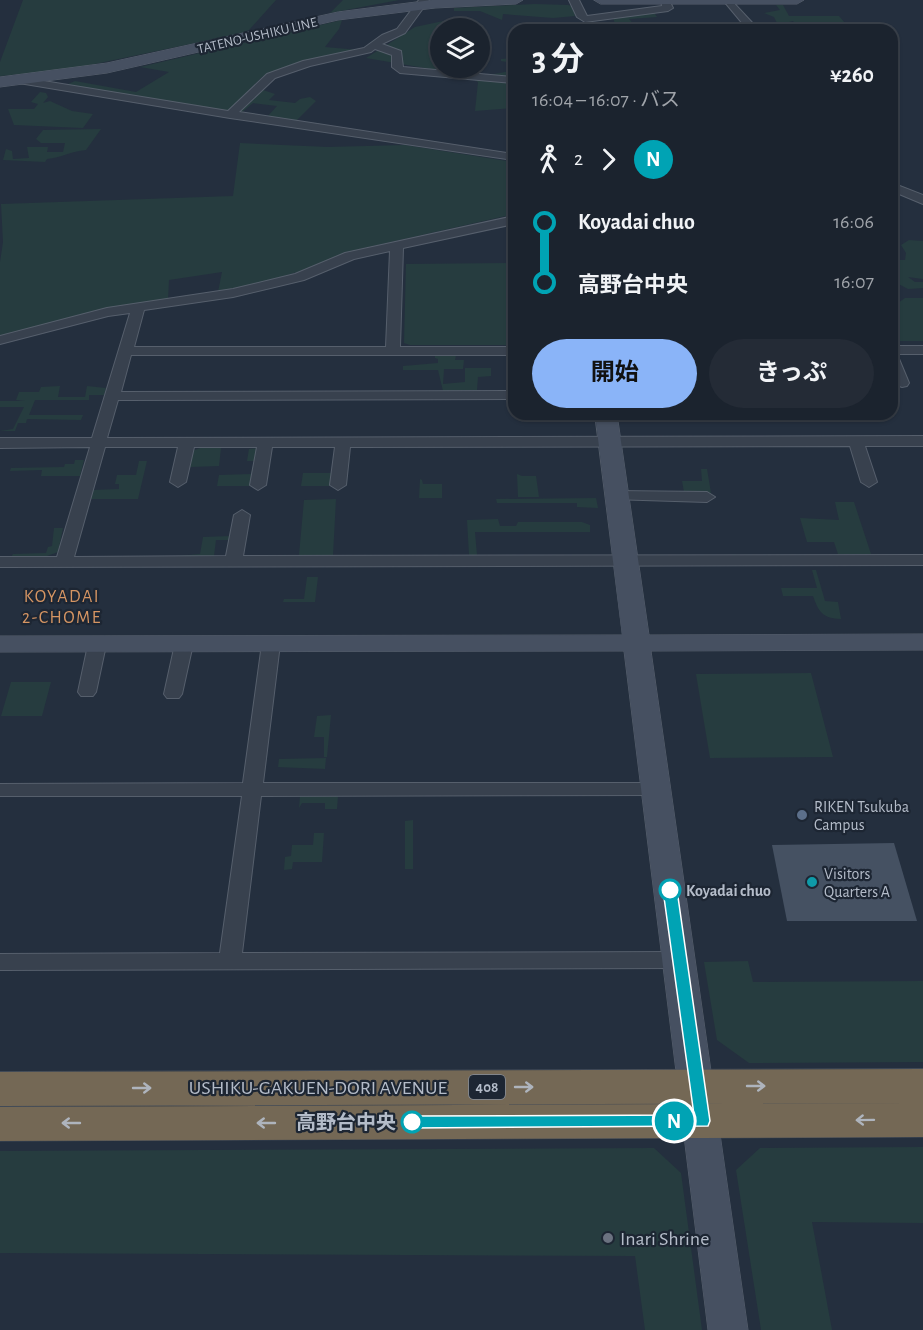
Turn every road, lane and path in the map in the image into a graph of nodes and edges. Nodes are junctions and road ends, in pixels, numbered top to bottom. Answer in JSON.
{"nodes":[{"id":1,"x":516,"y":0,"type":"edge"},
{"id":2,"x":574,"y":0,"type":"edge"},
{"id":3,"x":601,"y":0,"type":"edge"},
{"id":4,"x":698,"y":0,"type":"edge"},
{"id":5,"x":797,"y":0,"type":"edge"},
{"id":6,"x":665,"y":1,"type":"edge"},
{"id":7,"x":727,"y":1,"type":"edge"},
{"id":8,"x":422,"y":3,"type":"edge"},
{"id":9,"x":585,"y":19,"type":"junction"},
{"id":10,"x":584,"y":24,"type":"edge"},
{"id":11,"x":748,"y":24,"type":"edge"},
{"id":12,"x":374,"y":45,"type":"junction"},
{"id":13,"x":508,"y":79,"type":"edge"},
{"id":14,"x":19,"y":80,"type":"junction"},
{"id":15,"x":0,"y":82,"type":"edge"},
{"id":16,"x":231,"y":115,"type":"junction"},
{"id":17,"x":508,"y":156,"type":"edge"},
{"id":18,"x":898,"y":189,"type":"edge"},
{"id":19,"x":898,"y":196,"type":"edge"},
{"id":20,"x":918,"y":197,"type":"edge"},
{"id":21,"x":508,"y":221,"type":"edge"},
{"id":22,"x":397,"y":248,"type":"junction"},
{"id":23,"x":138,"y":308,"type":"junction"},
{"id":24,"x":0,"y":340,"type":"edge"},
{"id":25,"x":898,"y":350,"type":"edge"},
{"id":26,"x":923,"y":350,"type":"edge"},
{"id":27,"x":125,"y":351,"type":"junction"},
{"id":28,"x":393,"y":351,"type":"junction"},
{"id":29,"x":508,"y":351,"type":"edge"},
{"id":30,"x":898,"y":373,"type":"edge"},
{"id":31,"x":902,"y":383,"type":"dead end"},
{"id":32,"x":508,"y":395,"type":"edge"},
{"id":33,"x":112,"y":396,"type":"junction"},
{"id":34,"x":607,"y":420,"type":"edge"},
{"id":35,"x":856,"y":441,"type":"junction"},
{"id":36,"x":923,"y":441,"type":"edge"},
{"id":37,"x":343,"y":442,"type":"junction"},
{"id":38,"x":610,"y":442,"type":"junction"},
{"id":39,"x":0,"y":443,"type":"edge"},
{"id":40,"x":98,"y":443,"type":"junction"},
{"id":41,"x":187,"y":443,"type":"junction"},
{"id":42,"x":266,"y":443,"type":"junction"},
{"id":43,"x":178,"y":482,"type":"dead end"},
{"id":44,"x":869,"y":482,"type":"dead end"},
{"id":45,"x":258,"y":485,"type":"dead end"},
{"id":46,"x":338,"y":485,"type":"dead end"},
{"id":47,"x":617,"y":496,"type":"junction"},
{"id":48,"x":707,"y":497,"type":"dead end"},
{"id":49,"x":242,"y":515,"type":"dead end"},
{"id":50,"x":625,"y":560,"type":"junction"},
{"id":51,"x":923,"y":560,"type":"edge"},
{"id":52,"x":64,"y":561,"type":"junction"},
{"id":53,"x":234,"y":561,"type":"junction"},
{"id":54,"x":0,"y":562,"type":"edge"},
{"id":55,"x":923,"y":642,"type":"edge"},
{"id":56,"x":636,"y":643,"type":"junction"},
{"id":57,"x":0,"y":644,"type":"edge"},
{"id":58,"x":184,"y":644,"type":"junction"},
{"id":59,"x":271,"y":644,"type":"junction"},
{"id":60,"x":97,"y":645,"type":"junction"},
{"id":61,"x":87,"y":692,"type":"dead end"},
{"id":62,"x":173,"y":694,"type":"dead end"},
{"id":63,"x":252,"y":789,"type":"junction"},
{"id":64,"x":657,"y":789,"type":"junction"},
{"id":65,"x":0,"y":790,"type":"edge"},
{"id":66,"x":680,"y":960,"type":"junction"},
{"id":67,"x":230,"y":961,"type":"junction"},
{"id":68,"x":0,"y":962,"type":"edge"},
{"id":69,"x":923,"y":1086,"type":"edge"},
{"id":70,"x":0,"y":1089,"type":"edge"},
{"id":71,"x":700,"y":1104,"type":"junction"},
{"id":72,"x":923,"y":1120,"type":"edge"},
{"id":73,"x":0,"y":1124,"type":"edge"},
{"id":74,"x":728,"y":1330,"type":"edge"}],
"edges":[{"from":1,"to":8,"type":"street","name":"TATENO-USHIKU LINE"},
{"from":2,"to":9,"type":"street"},
{"from":3,"to":6,"type":"street"},
{"from":4,"to":6,"type":"street"},
{"from":4,"to":7,"type":"street"},
{"from":5,"to":7,"type":"street"},
{"from":6,"to":9,"type":"street"},
{"from":7,"to":11,"type":"street"},
{"from":8,"to":12,"type":"street"},
{"from":8,"to":14,"type":"street","name":"TATENO-USHIKU LINE"},
{"from":9,"to":10,"type":"street"},
{"from":12,"to":13,"type":"street"},
{"from":12,"to":16,"type":"street"},
{"from":14,"to":15,"type":"street","name":"TATENO-USHIKU LINE"},
{"from":14,"to":16,"type":"street"},
{"from":16,"to":17,"type":"street"},
{"from":18,"to":20,"type":"street"},
{"from":19,"to":20,"type":"street"},
{"from":21,"to":22,"type":"street"},
{"from":22,"to":23,"type":"street"},
{"from":22,"to":28,"type":"street"},
{"from":23,"to":24,"type":"street"},
{"from":23,"to":27,"type":"street"},
{"from":25,"to":26,"type":"street"},
{"from":27,"to":28,"type":"street"},
{"from":27,"to":33,"type":"street"},
{"from":28,"to":29,"type":"street"},
{"from":30,"to":31,"type":"street"},
{"from":32,"to":33,"type":"street"},
{"from":33,"to":40,"type":"street"},
{"from":34,"to":38,"type":"street"},
{"from":35,"to":36,"type":"street"},
{"from":35,"to":38,"type":"street"},
{"from":35,"to":44,"type":"street"},
{"from":37,"to":38,"type":"street"},
{"from":37,"to":42,"type":"street"},
{"from":37,"to":46,"type":"street"},
{"from":38,"to":47,"type":"street"},
{"from":39,"to":40,"type":"street"},
{"from":40,"to":41,"type":"street"},
{"from":40,"to":52,"type":"street"},
{"from":41,"to":42,"type":"street"},
{"from":41,"to":43,"type":"street"},
{"from":42,"to":45,"type":"street"},
{"from":47,"to":48,"type":"street"},
{"from":47,"to":50,"type":"street"},
{"from":49,"to":53,"type":"street"},
{"from":50,"to":51,"type":"street"},
{"from":50,"to":53,"type":"street"},
{"from":50,"to":56,"type":"street"},
{"from":52,"to":53,"type":"street"},
{"from":52,"to":54,"type":"street"},
{"from":55,"to":56,"type":"street"},
{"from":56,"to":59,"type":"street"},
{"from":56,"to":64,"type":"street"},
{"from":57,"to":60,"type":"street"},
{"from":58,"to":59,"type":"street"},
{"from":58,"to":60,"type":"street"},
{"from":58,"to":62,"type":"street"},
{"from":59,"to":63,"type":"street"},
{"from":60,"to":61,"type":"street"},
{"from":63,"to":64,"type":"street"},
{"from":63,"to":65,"type":"street"},
{"from":63,"to":67,"type":"street"},
{"from":64,"to":66,"type":"street"},
{"from":66,"to":67,"type":"street"},
{"from":66,"to":71,"type":"street"},
{"from":67,"to":68,"type":"street"},
{"from":71,"to":69,"type":"highway","name":"USHIKU-GAKUEN-DORI AVENUE","number":"408","one_way":true},
{"from":70,"to":71,"type":"highway","name":"USHIKU-GAKUEN-DORI AVENUE","number":"408","one_way":true},
{"from":72,"to":71,"type":"highway","name":"USHIKU-GAKUEN-DORI AVENUE","number":"408","one_way":true},
{"from":71,"to":73,"type":"highway","name":"USHIKU-GAKUEN-DORI AVENUE","number":"408","one_way":true},
{"from":71,"to":74,"type":"street"}]}
